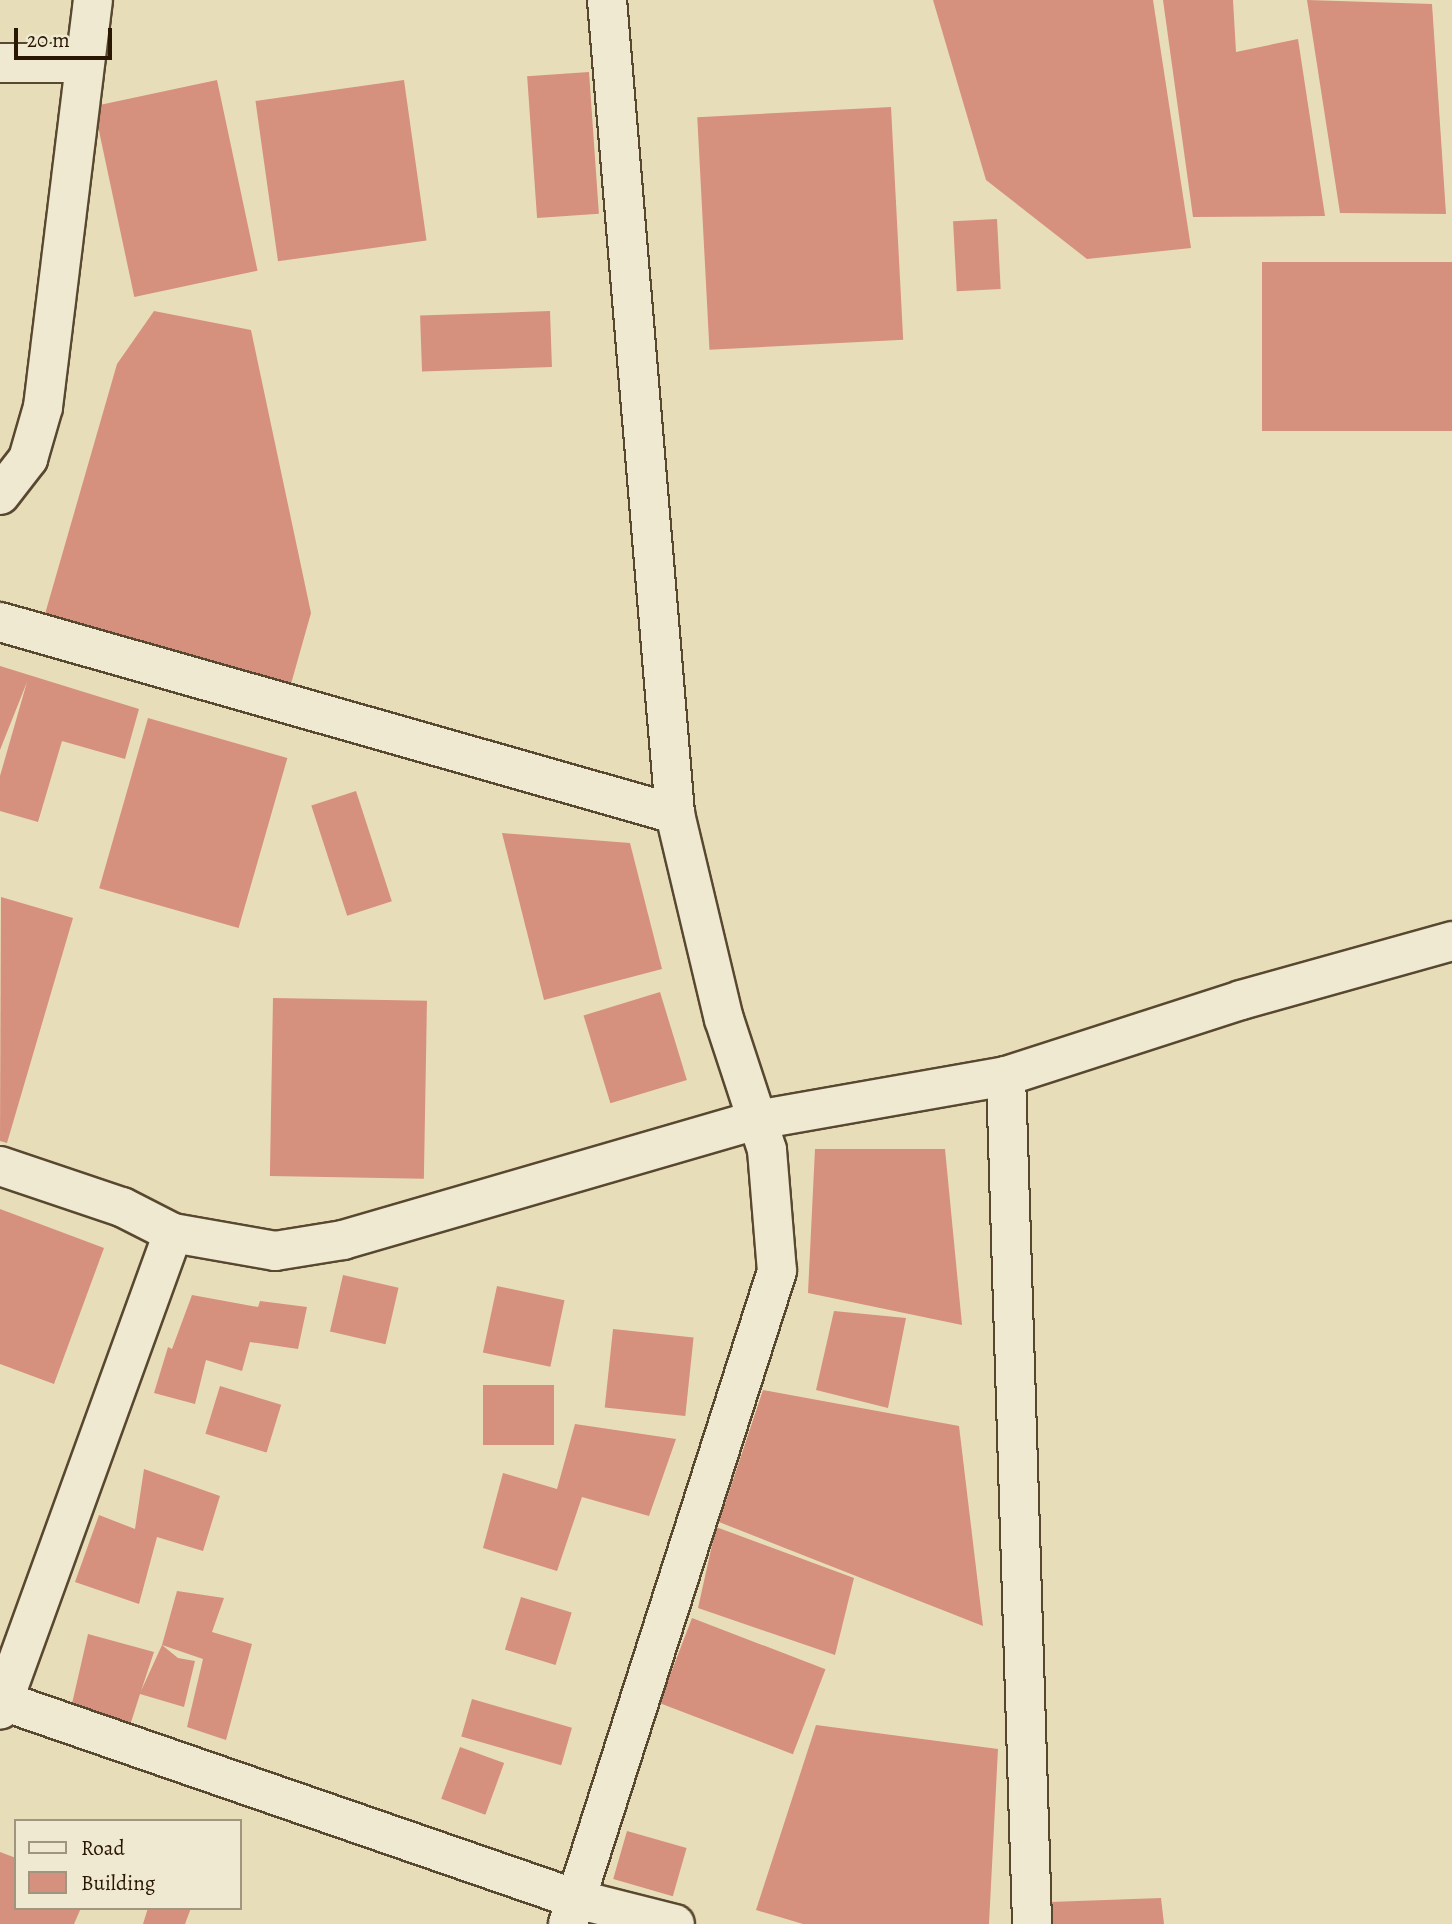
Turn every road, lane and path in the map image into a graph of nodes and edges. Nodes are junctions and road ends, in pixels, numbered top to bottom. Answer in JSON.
{"nodes":[{"id":1,"x":93,"y":0,"type":"edge"},
{"id":2,"x":607,"y":0,"type":"edge"},
{"id":3,"x":0,"y":63,"type":"edge"},
{"id":4,"x":84,"y":63,"type":"junction"},
{"id":5,"x":0,"y":495,"type":"edge"},
{"id":6,"x":0,"y":622,"type":"edge"},
{"id":7,"x":675,"y":814,"type":"junction"},
{"id":8,"x":1452,"y":941,"type":"edge"},
{"id":9,"x":1006,"y":1076,"type":"junction"},
{"id":10,"x":757,"y":1120,"type":"junction"},
{"id":11,"x":0,"y":1166,"type":"edge"},
{"id":12,"x":173,"y":1233,"type":"junction"},
{"id":13,"x":1,"y":1704,"type":"edge"},
{"id":14,"x":572,"y":1911,"type":"edge"},
{"id":15,"x":675,"y":1924,"type":"edge"},
{"id":16,"x":1032,"y":1924,"type":"edge"}],
"edges":[{"from":1,"to":4,"type":"street"},
{"from":2,"to":7,"type":"street"},
{"from":3,"to":4,"type":"street"},
{"from":4,"to":5,"type":"street"},
{"from":6,"to":7,"type":"street"},
{"from":7,"to":10,"type":"street"},
{"from":8,"to":9,"type":"street"},
{"from":9,"to":10,"type":"street"},
{"from":9,"to":16,"type":"street"},
{"from":10,"to":12,"type":"street"},
{"from":10,"to":14,"type":"street"},
{"from":11,"to":12,"type":"street"},
{"from":12,"to":13,"type":"street"},
{"from":13,"to":14,"type":"street"},
{"from":14,"to":15,"type":"street"}]}
